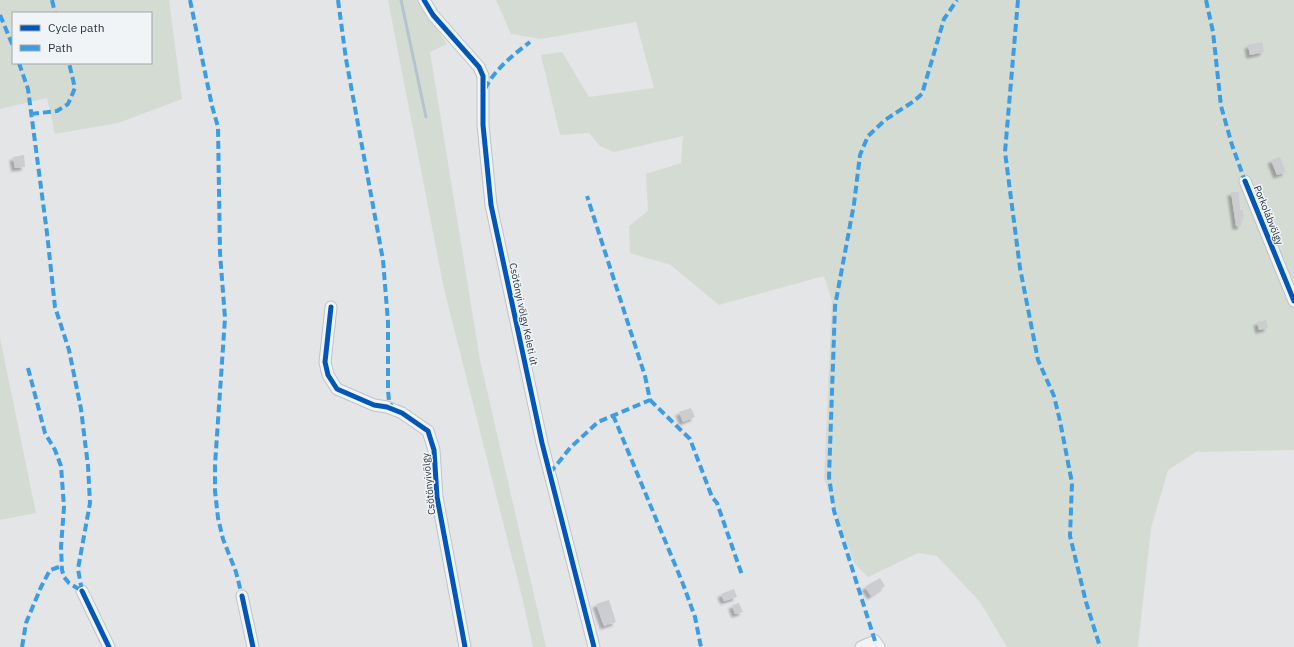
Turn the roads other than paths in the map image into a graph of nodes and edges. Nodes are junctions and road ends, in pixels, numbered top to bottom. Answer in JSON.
{"nodes":[{"id":1,"x":424,"y":0,"type":"edge"},
{"id":2,"x":1246,"y":181,"type":"dead end"},
{"id":3,"x":1294,"y":301,"type":"edge"},
{"id":4,"x":331,"y":307,"type":"dead end"},
{"id":5,"x":82,"y":591,"type":"dead end"},
{"id":6,"x":242,"y":596,"type":"dead end"},
{"id":7,"x":109,"y":647,"type":"edge"},
{"id":8,"x":252,"y":647,"type":"edge"},
{"id":9,"x":465,"y":647,"type":"edge"},
{"id":10,"x":594,"y":647,"type":"edge"},
{"id":11,"x":861,"y":647,"type":"edge"},
{"id":12,"x":879,"y":647,"type":"edge"}],
"edges":[{"from":1,"to":10,"type":"street","name":"Csötönyi völgy Keleti út"},
{"from":2,"to":3,"type":"street","name":"Porkolábvölgy"},
{"from":4,"to":9,"type":"street","name":"Csötönyivölgy"},
{"from":5,"to":7,"type":"street"},
{"from":6,"to":8,"type":"street"},
{"from":11,"to":12,"type":"street"}]}
